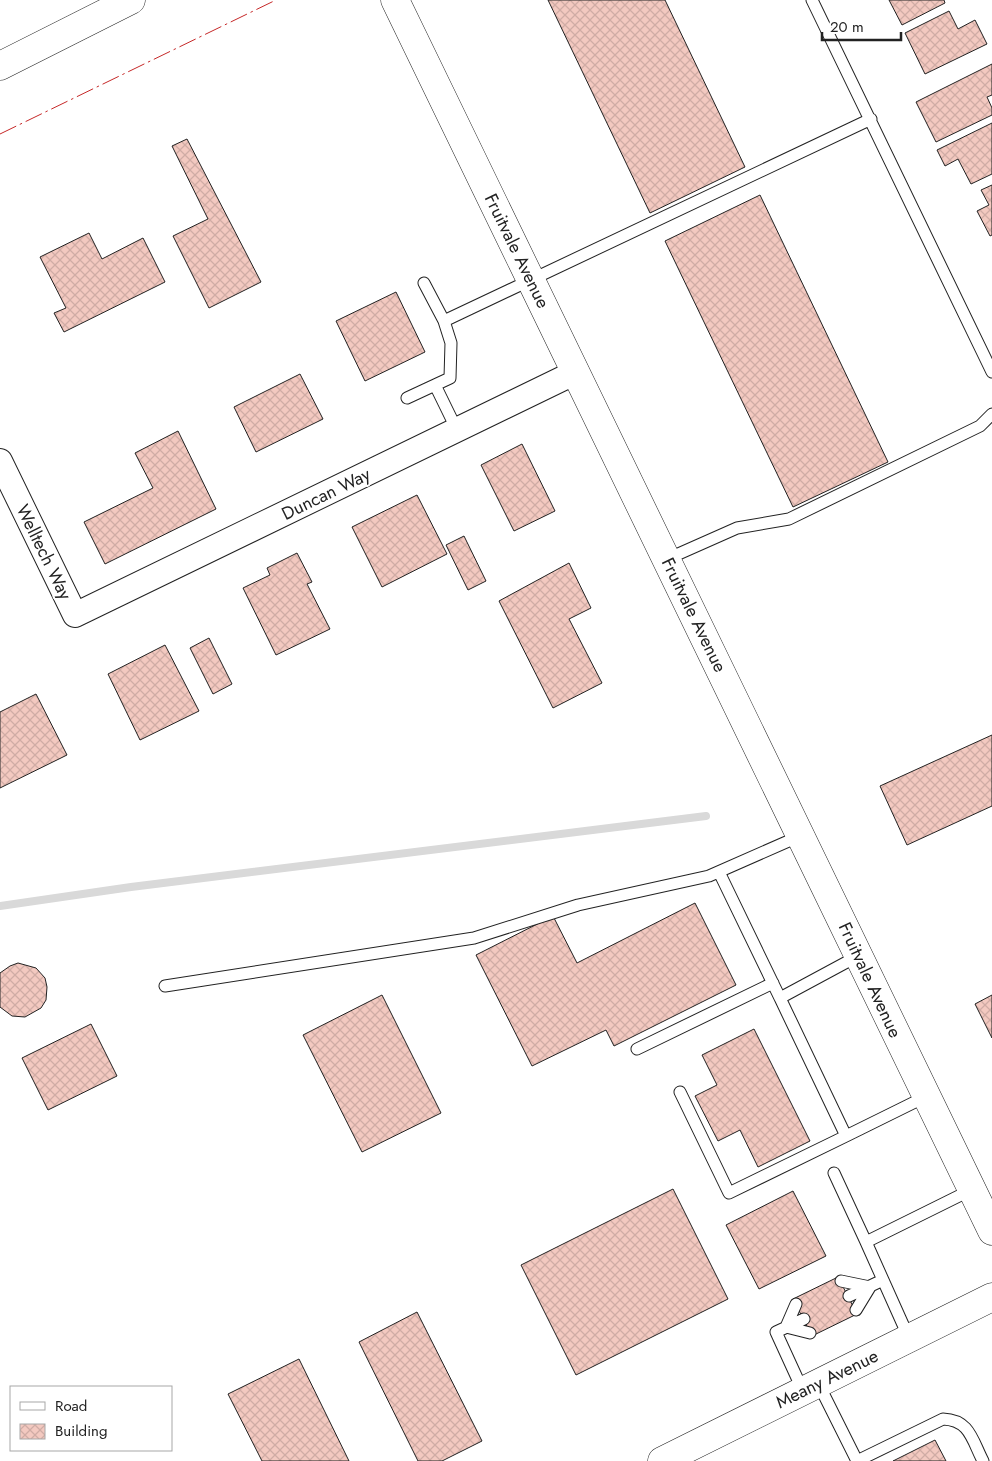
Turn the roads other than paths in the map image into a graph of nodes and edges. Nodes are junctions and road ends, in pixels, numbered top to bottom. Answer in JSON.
{"nodes":[{"id":1,"x":131,"y":0,"type":"edge"},
{"id":2,"x":394,"y":0,"type":"edge"},
{"id":3,"x":812,"y":0,"type":"edge"},
{"id":4,"x":0,"y":66,"type":"edge"},
{"id":5,"x":871,"y":119,"type":"junction"},
{"id":6,"x":532,"y":280,"type":"junction"},
{"id":7,"x":424,"y":283,"type":"dead end"},
{"id":8,"x":444,"y":321,"type":"junction"},
{"id":9,"x":576,"y":372,"type":"junction"},
{"id":10,"x":992,"y":372,"type":"edge"},
{"id":11,"x":435,"y":385,"type":"junction"},
{"id":12,"x":407,"y":398,"type":"dead end"},
{"id":13,"x":992,"y":414,"type":"edge"},
{"id":14,"x":457,"y":430,"type":"junction"},
{"id":15,"x":0,"y":461,"type":"edge"},
{"id":16,"x":667,"y":559,"type":"junction"},
{"id":17,"x":75,"y":615,"type":"joint"},
{"id":18,"x":800,"y":835,"type":"junction"},
{"id":19,"x":718,"y":872,"type":"junction"},
{"id":20,"x":859,"y":956,"type":"junction"},
{"id":21,"x":773,"y":983,"type":"junction"},
{"id":22,"x":165,"y":986,"type":"dead end"},
{"id":23,"x":780,"y":998,"type":"junction"},
{"id":24,"x":637,"y":1049,"type":"dead end"},
{"id":25,"x":680,"y":1092,"type":"dead end"},
{"id":26,"x":925,"y":1097,"type":"junction"},
{"id":27,"x":846,"y":1136,"type":"junction"},
{"id":28,"x":834,"y":1173,"type":"dead end"},
{"id":29,"x":972,"y":1190,"type":"junction"},
{"id":30,"x":992,"y":1231,"type":"edge"},
{"id":31,"x":866,"y":1242,"type":"junction"},
{"id":32,"x":883,"y":1280,"type":"junction"},
{"id":33,"x":841,"y":1281,"type":"dead end"},
{"id":34,"x":870,"y":1287,"type":"junction"},
{"id":35,"x":849,"y":1296,"type":"dead end"},
{"id":36,"x":992,"y":1298,"type":"edge"},
{"id":37,"x":796,"y":1304,"type":"dead end"},
{"id":38,"x":856,"y":1310,"type":"dead end"},
{"id":39,"x":804,"y":1319,"type":"dead end"},
{"id":40,"x":786,"y":1327,"type":"junction"},
{"id":41,"x":810,"y":1333,"type":"dead end"},
{"id":42,"x":909,"y":1338,"type":"junction"},
{"id":43,"x":811,"y":1387,"type":"junction"},
{"id":44,"x":662,"y":1461,"type":"edge"},
{"id":45,"x":857,"y":1461,"type":"edge"},
{"id":46,"x":983,"y":1461,"type":"edge"}],
"edges":[{"from":1,"to":4,"type":"main road"},
{"from":2,"to":6,"type":"main road","name":"Fruitvale Avenue"},
{"from":3,"to":5,"type":"lane"},
{"from":5,"to":6,"type":"lane"},
{"from":5,"to":10,"type":"lane"},
{"from":6,"to":8,"type":"lane"},
{"from":6,"to":9,"type":"main road","name":"Fruitvale Avenue"},
{"from":7,"to":8,"type":"lane"},
{"from":8,"to":11,"type":"lane"},
{"from":9,"to":14,"type":"street","name":"Duncan Way"},
{"from":9,"to":16,"type":"main road","name":"Fruitvale Avenue"},
{"from":11,"to":12,"type":"lane"},
{"from":11,"to":14,"type":"lane"},
{"from":13,"to":16,"type":"lane"},
{"from":14,"to":17,"type":"street","name":"Duncan Way"},
{"from":15,"to":17,"type":"street","name":"Welltech Way"},
{"from":16,"to":18,"type":"main road","name":"Fruitvale Avenue"},
{"from":18,"to":19,"type":"lane"},
{"from":18,"to":20,"type":"main road","name":"Fruitvale Avenue"},
{"from":19,"to":21,"type":"lane"},
{"from":19,"to":22,"type":"lane"},
{"from":20,"to":23,"type":"lane"},
{"from":20,"to":26,"type":"main road","name":"Fruitvale Avenue"},
{"from":21,"to":23,"type":"lane"},
{"from":21,"to":24,"type":"lane"},
{"from":23,"to":27,"type":"lane"},
{"from":25,"to":27,"type":"lane"},
{"from":26,"to":27,"type":"lane"},
{"from":26,"to":29,"type":"main road","name":"Fruitvale Avenue"},
{"from":28,"to":31,"type":"lane"},
{"from":29,"to":30,"type":"main road","name":"Fruitvale Avenue"},
{"from":29,"to":31,"type":"lane"},
{"from":31,"to":32,"type":"lane"},
{"from":32,"to":34,"type":"lane"},
{"from":32,"to":42,"type":"lane"},
{"from":33,"to":34,"type":"lane"},
{"from":34,"to":35,"type":"lane"},
{"from":34,"to":38,"type":"lane"},
{"from":36,"to":42,"type":"main road","name":"Meany Avenue"},
{"from":37,"to":40,"type":"lane"},
{"from":39,"to":40,"type":"lane"},
{"from":40,"to":41,"type":"lane"},
{"from":40,"to":43,"type":"lane"},
{"from":42,"to":43,"type":"main road","name":"Meany Avenue"},
{"from":43,"to":44,"type":"main road","name":"Meany Avenue"},
{"from":43,"to":45,"type":"lane"},
{"from":45,"to":46,"type":"lane"}]}
